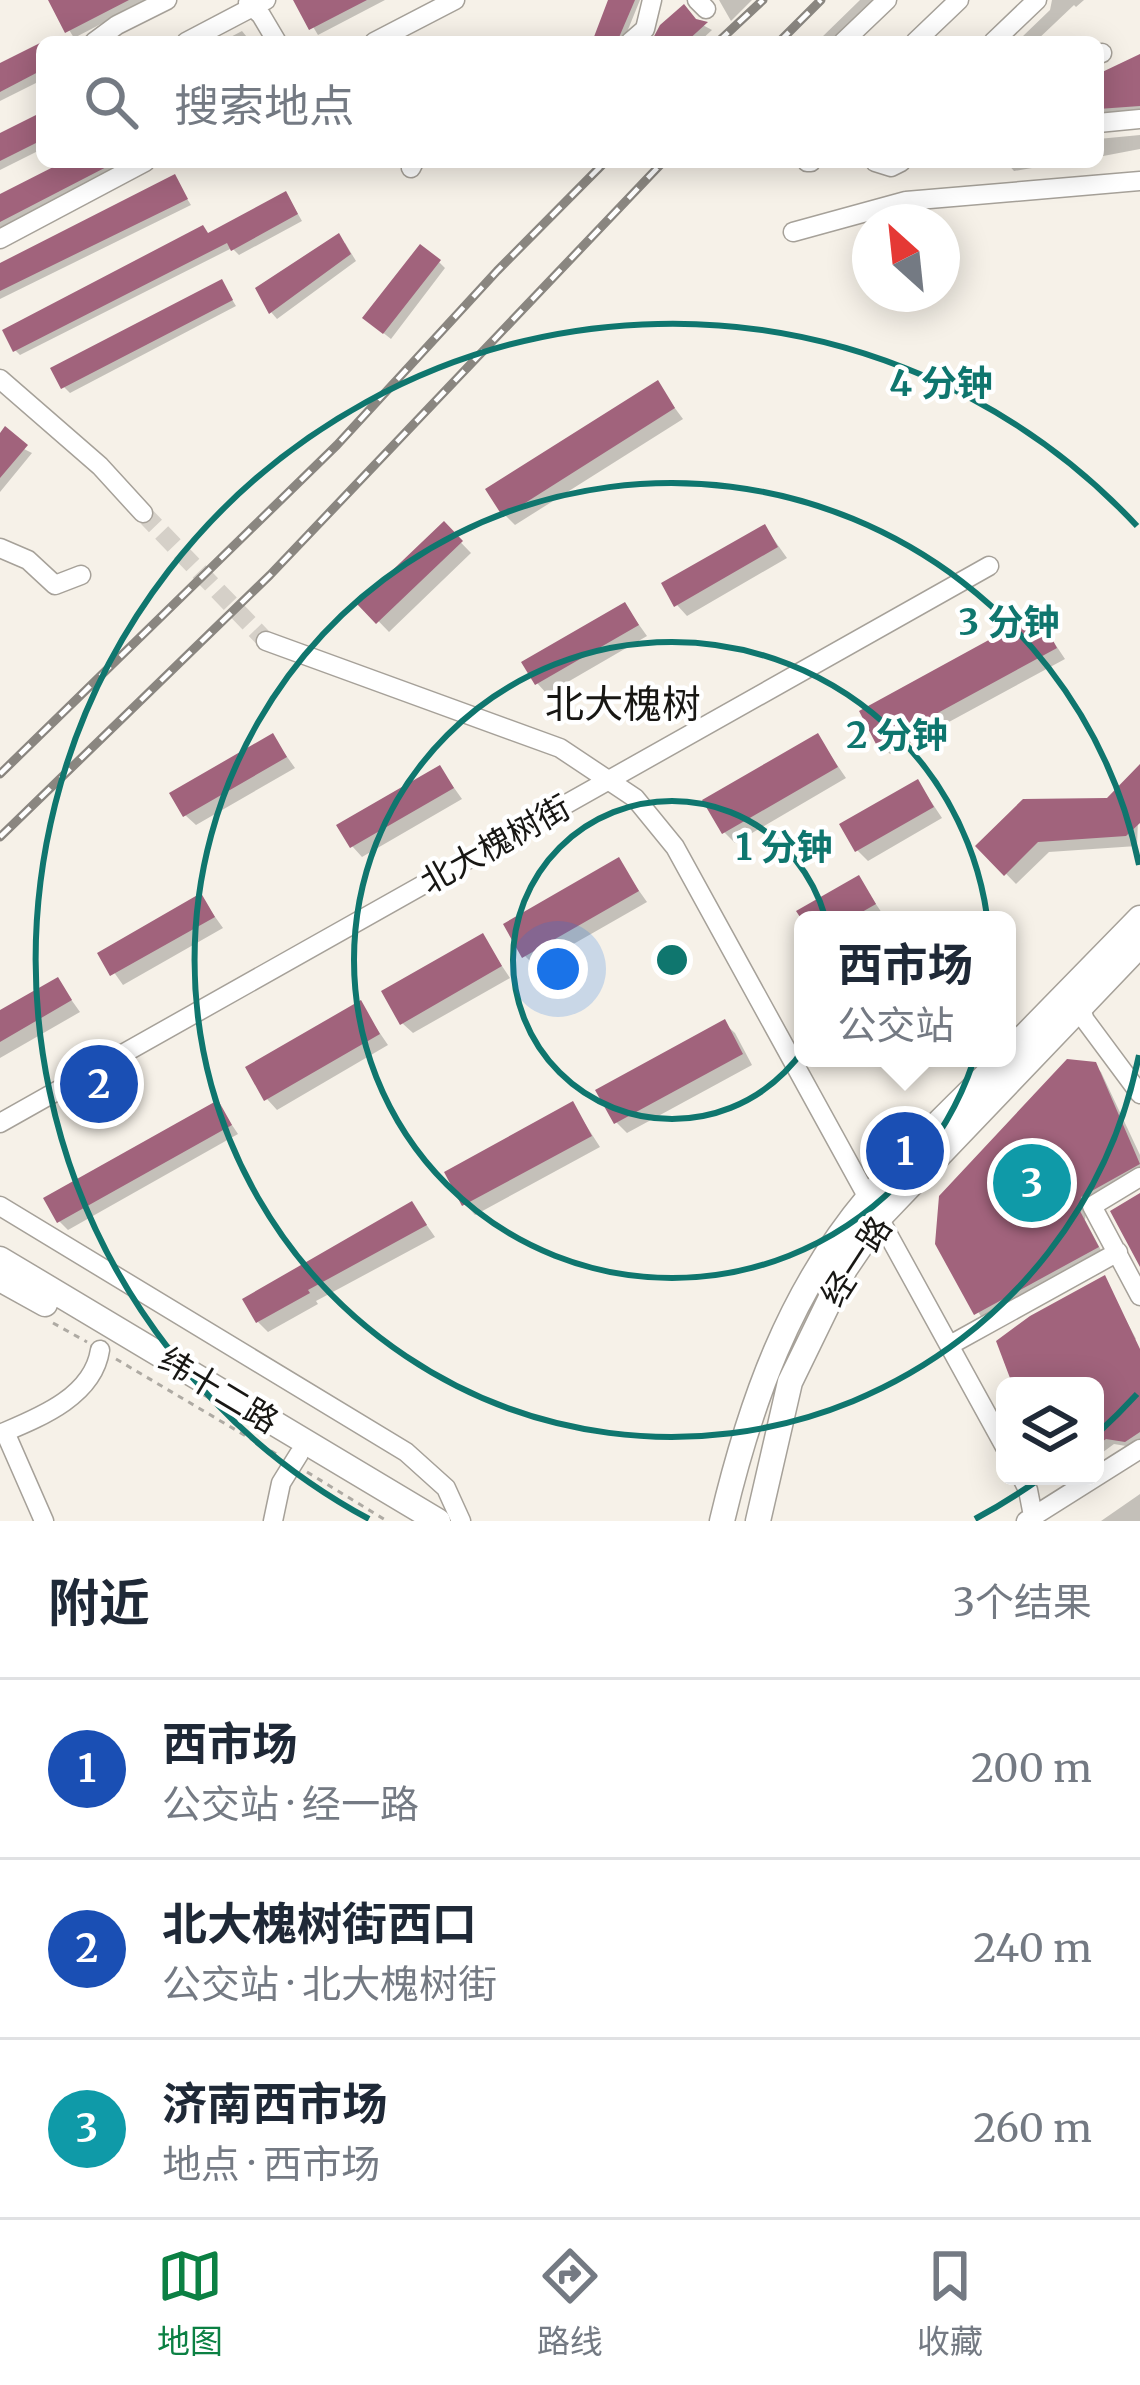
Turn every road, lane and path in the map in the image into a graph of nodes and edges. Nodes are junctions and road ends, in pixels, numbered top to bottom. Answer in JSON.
{"nodes":[{"id":1,"x":167,"y":0,"type":"edge"},
{"id":2,"x":455,"y":0,"type":"edge"},
{"id":3,"x":652,"y":0,"type":"edge"},
{"id":4,"x":886,"y":0,"type":"edge"},
{"id":5,"x":959,"y":0,"type":"edge"},
{"id":6,"x":1037,"y":0,"type":"edge"},
{"id":7,"x":254,"y":2,"type":"edge"},
{"id":8,"x":102,"y":36,"type":"edge"},
{"id":9,"x":196,"y":36,"type":"edge"},
{"id":10,"x":274,"y":36,"type":"edge"},
{"id":11,"x":389,"y":36,"type":"edge"},
{"id":12,"x":637,"y":36,"type":"edge"},
{"id":13,"x":849,"y":36,"type":"edge"},
{"id":14,"x":922,"y":36,"type":"edge"},
{"id":15,"x":999,"y":36,"type":"edge"},
{"id":16,"x":1140,"y":119,"type":"edge"},
{"id":17,"x":1104,"y":122,"type":"edge"},
{"id":18,"x":134,"y":168,"type":"edge"},
{"id":19,"x":1140,"y":182,"type":"edge"},
{"id":20,"x":793,"y":232,"type":"dead end"},
{"id":21,"x":0,"y":238,"type":"edge"},
{"id":22,"x":0,"y":379,"type":"edge"},
{"id":23,"x":143,"y":513,"type":"tunnel mouth"},
{"id":24,"x":0,"y":548,"type":"edge"},
{"id":25,"x":989,"y":566,"type":"dead end"},
{"id":26,"x":81,"y":575,"type":"dead end"},
{"id":27,"x":266,"y":641,"type":"tunnel mouth"},
{"id":28,"x":610,"y":779,"type":"junction"},
{"id":29,"x":1140,"y":917,"type":"edge"},
{"id":30,"x":1140,"y":945,"type":"edge"},
{"id":31,"x":1079,"y":1005,"type":"junction"},
{"id":32,"x":1016,"y":1045,"type":"edge"},
{"id":33,"x":794,"y":1061,"type":"edge"},
{"id":34,"x":797,"y":1067,"type":"edge"},
{"id":35,"x":995,"y":1067,"type":"edge"},
{"id":36,"x":1140,"y":1094,"type":"edge"},
{"id":37,"x":0,"y":1123,"type":"edge"},
{"id":38,"x":1140,"y":1177,"type":"edge"},
{"id":39,"x":0,"y":1206,"type":"edge"},
{"id":40,"x":875,"y":1206,"type":"junction"},
{"id":41,"x":1118,"y":1252,"type":"junction"},
{"id":42,"x":0,"y":1259,"type":"edge"},
{"id":43,"x":0,"y":1279,"type":"edge"},
{"id":44,"x":1140,"y":1296,"type":"edge"},
{"id":45,"x":40,"y":1315,"type":"dead end"},
{"id":46,"x":950,"y":1345,"type":"junction"},
{"id":47,"x":100,"y":1350,"type":"junction"},
{"id":48,"x":996,"y":1430,"type":"edge"},
{"id":49,"x":2,"y":1433,"type":"edge"},
{"id":50,"x":1140,"y":1449,"type":"edge"},
{"id":51,"x":295,"y":1459,"type":"junction"},
{"id":52,"x":1140,"y":1460,"type":"edge"},
{"id":53,"x":1024,"y":1485,"type":"edge"},
{"id":54,"x":1035,"y":1520,"type":"edge"},
{"id":55,"x":44,"y":1521,"type":"edge"},
{"id":56,"x":273,"y":1521,"type":"edge"},
{"id":57,"x":387,"y":1521,"type":"edge"},
{"id":58,"x":409,"y":1521,"type":"edge"},
{"id":59,"x":439,"y":1521,"type":"edge"},
{"id":60,"x":461,"y":1521,"type":"edge"},
{"id":61,"x":722,"y":1521,"type":"edge"},
{"id":62,"x":758,"y":1521,"type":"edge"}],
"edges":[{"from":1,"to":8,"type":"street"},
{"from":2,"to":11,"type":"street"},
{"from":3,"to":12,"type":"street"},
{"from":4,"to":13,"type":"street"},
{"from":5,"to":14,"type":"street"},
{"from":6,"to":15,"type":"street"},
{"from":7,"to":9,"type":"street"},
{"from":7,"to":10,"type":"street"},
{"from":16,"to":17,"type":"street"},
{"from":18,"to":21,"type":"street"},
{"from":19,"to":20,"type":"street"},
{"from":22,"to":23,"type":"street"},
{"from":24,"to":26,"type":"street"},
{"from":25,"to":28,"type":"street","name":"北大槐树街"},
{"from":27,"to":28,"type":"street"},
{"from":28,"to":33,"type":"street"},
{"from":28,"to":37,"type":"street","name":"北大槐树街"},
{"from":29,"to":32,"type":"main road","name":"经一路"},
{"from":30,"to":31,"type":"main road","name":"经一路"},
{"from":31,"to":36,"type":"street"},
{"from":31,"to":40,"type":"main road","name":"经一路"},
{"from":34,"to":40,"type":"street"},
{"from":35,"to":40,"type":"main road","name":"经一路"},
{"from":38,"to":41,"type":"street"},
{"from":39,"to":60,"type":"street"},
{"from":40,"to":46,"type":"street"},
{"from":40,"to":61,"type":"main road","name":"经一路"},
{"from":40,"to":62,"type":"main road","name":"经一路"},
{"from":41,"to":44,"type":"street"},
{"from":41,"to":46,"type":"street"},
{"from":42,"to":59,"type":"main road","name":"纬十二路"},
{"from":43,"to":51,"type":"main road","name":"纬十二路"},
{"from":45,"to":47,"type":"path"},
{"from":46,"to":48,"type":"street"},
{"from":47,"to":49,"type":"street"},
{"from":47,"to":51,"type":"path"},
{"from":49,"to":55,"type":"street"},
{"from":50,"to":54,"type":"street"},
{"from":51,"to":56,"type":"street"},
{"from":51,"to":57,"type":"path"},
{"from":51,"to":58,"type":"main road","name":"纬十二路"},
{"from":52,"to":54,"type":"street"},
{"from":53,"to":54,"type":"street"}]}
